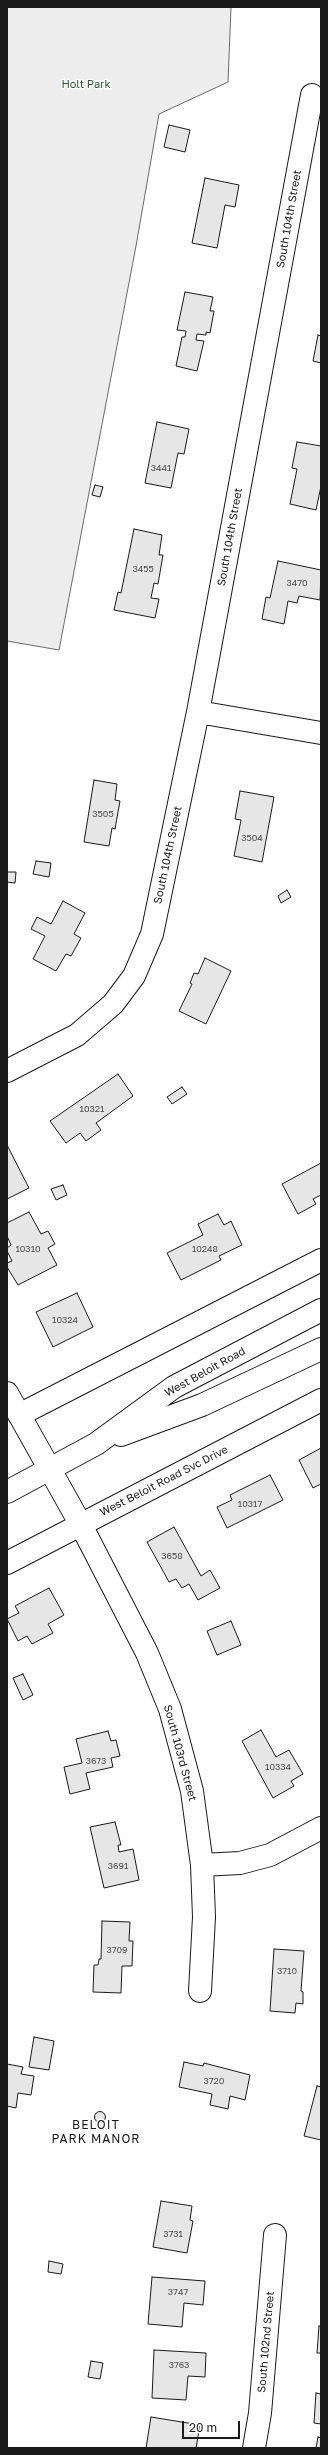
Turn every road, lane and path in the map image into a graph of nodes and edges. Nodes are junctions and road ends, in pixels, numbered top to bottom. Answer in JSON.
{"nodes":[{"id":1,"x":312,"y":95,"type":"dead end"},
{"id":2,"x":198,"y":712,"type":"junction"},
{"id":3,"x":321,"y":733,"type":"edge"},
{"id":4,"x":7,"y":1071,"type":"edge"},
{"id":5,"x":321,"y":1260,"type":"edge"},
{"id":6,"x":321,"y":1310,"type":"edge"},
{"id":7,"x":321,"y":1349,"type":"edge"},
{"id":8,"x":7,"y":1394,"type":"edge"},
{"id":9,"x":321,"y":1400,"type":"edge"},
{"id":10,"x":19,"y":1415,"type":"junction"},
{"id":11,"x":96,"y":1444,"type":"junction"},
{"id":12,"x":48,"y":1470,"type":"junction"},
{"id":13,"x":7,"y":1492,"type":"edge"},
{"id":14,"x":81,"y":1524,"type":"junction"},
{"id":15,"x":7,"y":1563,"type":"edge"},
{"id":16,"x":321,"y":1828,"type":"edge"},
{"id":17,"x":202,"y":1865,"type":"junction"},
{"id":18,"x":200,"y":1991,"type":"dead end"},
{"id":19,"x":275,"y":2235,"type":"dead end"},
{"id":20,"x":254,"y":2448,"type":"edge"}],
"edges":[{"from":1,"to":2,"type":"street","name":"South 104th Street"},
{"from":2,"to":3,"type":"street"},
{"from":2,"to":4,"type":"street","name":"South 104th Street"},
{"from":5,"to":10,"type":"street"},
{"from":6,"to":11,"type":"street","name":"West Beloit Road"},
{"from":7,"to":11,"type":"street","name":"West Beloit Road"},
{"from":8,"to":10,"type":"street","name":"South 103rd Street"},
{"from":9,"to":14,"type":"street","name":"West Beloit Road Svc Drive"},
{"from":10,"to":12,"type":"street","name":"South 103rd Street"},
{"from":11,"to":12,"type":"street","name":"West Beloit Road"},
{"from":12,"to":13,"type":"street","name":"West Beloit Road"},
{"from":12,"to":14,"type":"street","name":"South 103rd Street"},
{"from":14,"to":15,"type":"street","name":"West Beloit Road Svc Drive"},
{"from":14,"to":17,"type":"street","name":"South 103rd Street"},
{"from":16,"to":17,"type":"street"},
{"from":17,"to":18,"type":"street","name":"South 103rd Street"},
{"from":19,"to":20,"type":"street","name":"South 102nd Street"}]}
